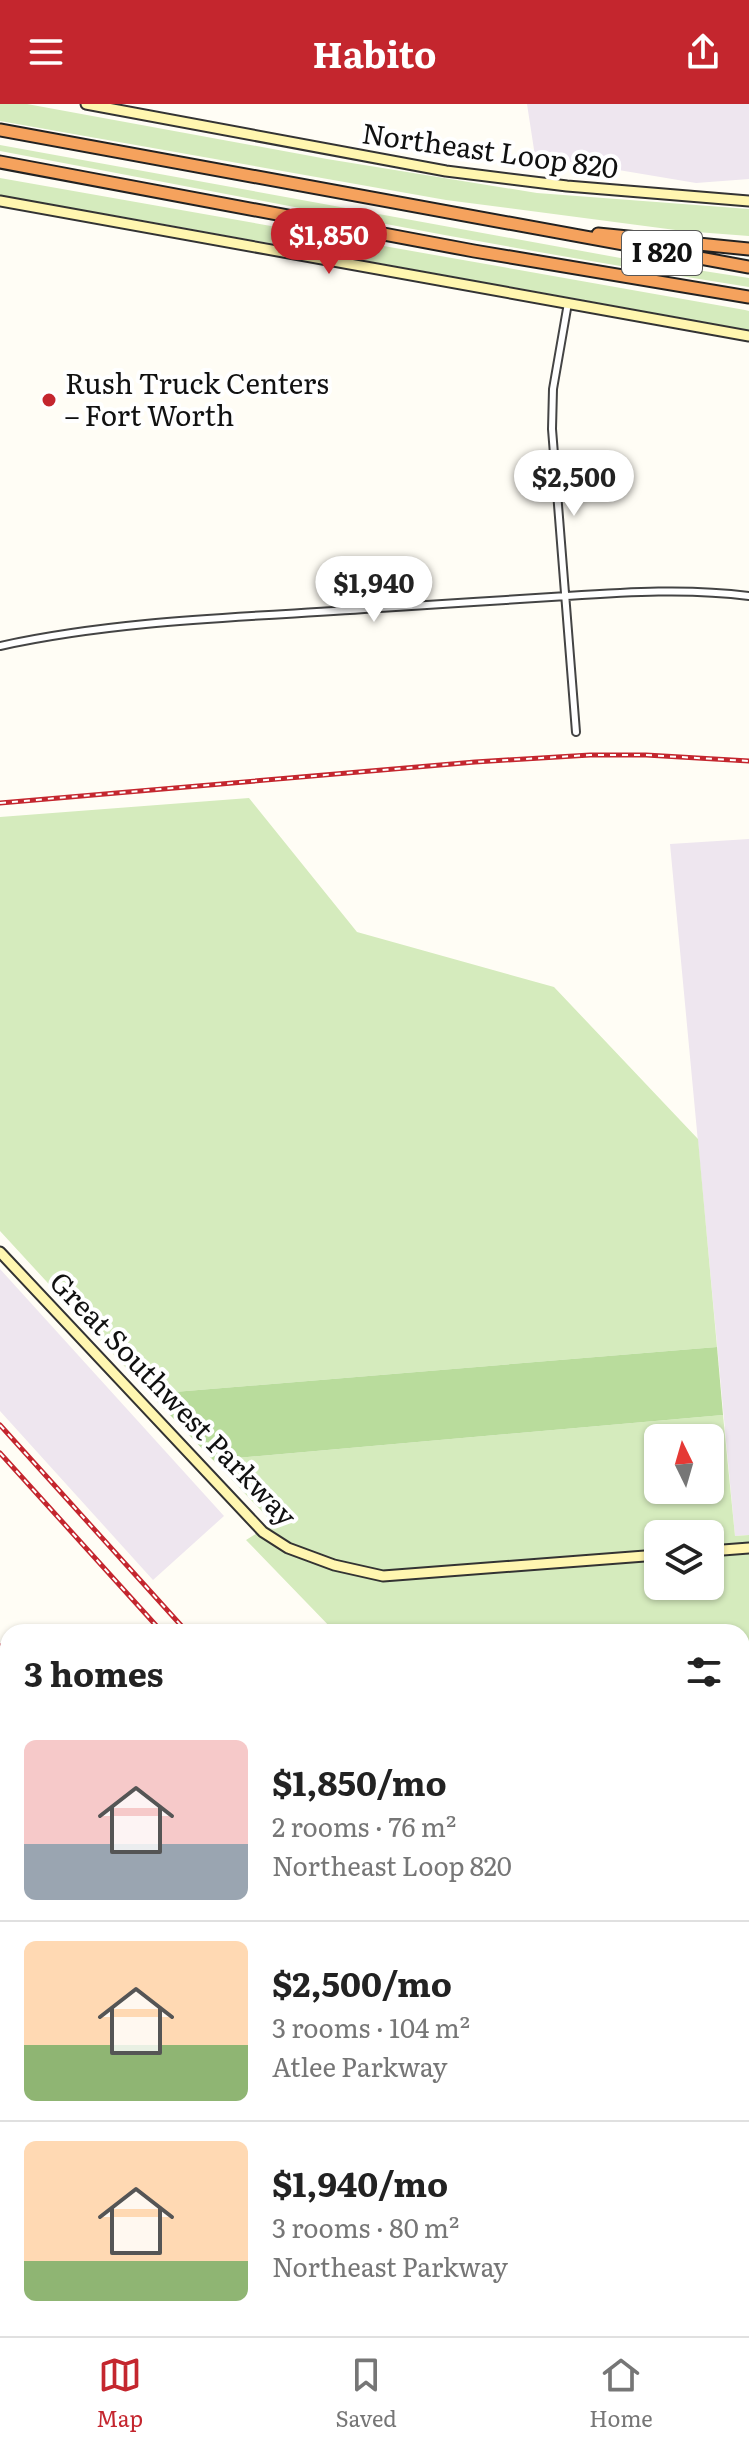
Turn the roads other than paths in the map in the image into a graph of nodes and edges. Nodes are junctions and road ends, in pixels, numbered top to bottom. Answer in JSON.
{"nodes":[{"id":1,"x":86,"y":104,"type":"edge"},
{"id":2,"x":0,"y":130,"type":"edge"},
{"id":3,"x":0,"y":162,"type":"edge"},
{"id":4,"x":0,"y":201,"type":"edge"},
{"id":5,"x":749,"y":201,"type":"edge"},
{"id":6,"x":576,"y":234,"type":"junction"},
{"id":7,"x":749,"y":249,"type":"edge"},
{"id":8,"x":749,"y":267,"type":"edge"},
{"id":9,"x":729,"y":295,"type":"junction"},
{"id":10,"x":749,"y":297,"type":"edge"},
{"id":11,"x":568,"y":303,"type":"junction"},
{"id":12,"x":749,"y":304,"type":"edge"},
{"id":13,"x":749,"y":336,"type":"edge"},
{"id":14,"x":566,"y":596,"type":"junction"},
{"id":15,"x":749,"y":596,"type":"edge"},
{"id":16,"x":0,"y":646,"type":"edge"},
{"id":17,"x":576,"y":732,"type":"dead end"},
{"id":18,"x":0,"y":1252,"type":"edge"},
{"id":19,"x":749,"y":1548,"type":"edge"},
{"id":20,"x":724,"y":1550,"type":"edge"},
{"id":21,"x":644,"y":1556,"type":"edge"}],
"edges":[{"from":1,"to":5,"type":"main road","name":"Northeast Loop 820"},
{"from":2,"to":6,"type":"highway","number":"I 820"},
{"from":3,"to":9,"type":"highway","number":"I 820"},
{"from":4,"to":11,"type":"main road"},
{"from":6,"to":7,"type":"highway"},
{"from":6,"to":8,"type":"highway","number":"I 820"},
{"from":9,"to":10,"type":"highway","number":"I 820"},
{"from":9,"to":12,"type":"highway"},
{"from":11,"to":13,"type":"main road"},
{"from":11,"to":14,"type":"street"},
{"from":14,"to":15,"type":"street"},
{"from":14,"to":16,"type":"street"},
{"from":14,"to":17,"type":"street"},
{"from":18,"to":21,"type":"main road","name":"Great Southwest Parkway"},
{"from":19,"to":20,"type":"main road"}]}
